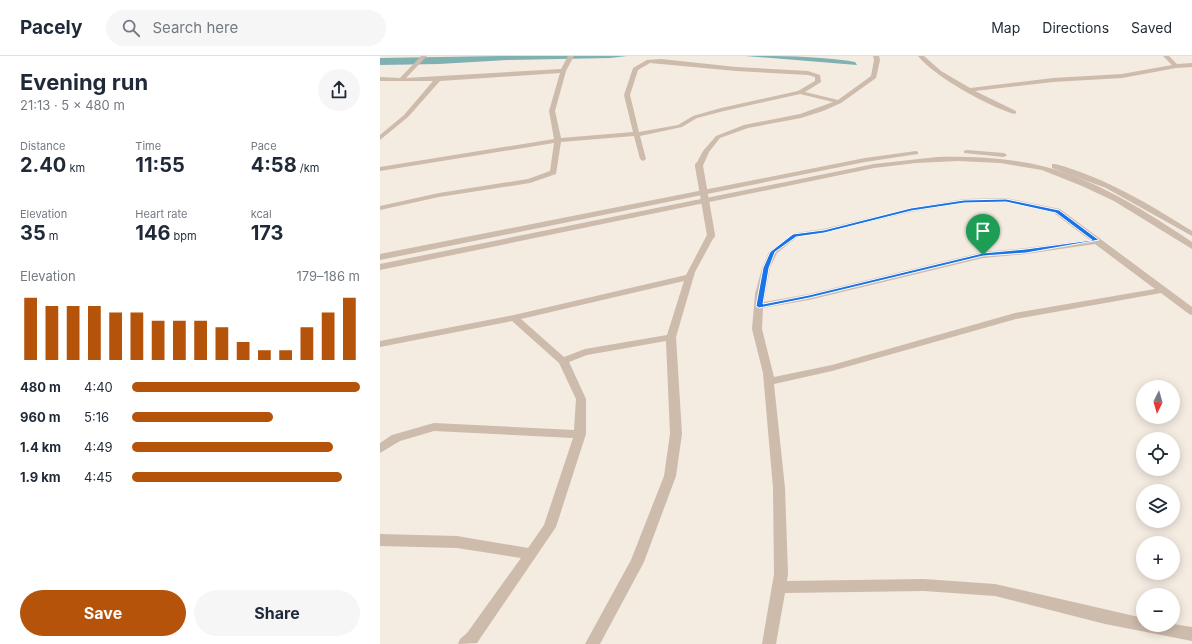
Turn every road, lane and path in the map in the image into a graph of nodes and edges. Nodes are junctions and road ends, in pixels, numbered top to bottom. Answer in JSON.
{"nodes":[{"id":1,"x":424,"y":56,"type":"edge"},
{"id":2,"x":876,"y":56,"type":"edge"},
{"id":3,"x":921,"y":56,"type":"edge"},
{"id":4,"x":1166,"y":56,"type":"edge"},
{"id":5,"x":569,"y":58,"type":"edge"},
{"id":6,"x":1192,"y":65,"type":"edge"},
{"id":7,"x":1176,"y":66,"type":"junction"},
{"id":8,"x":563,"y":71,"type":"junction"},
{"id":9,"x":438,"y":79,"type":"junction"},
{"id":10,"x":380,"y":80,"type":"edge"},
{"id":11,"x":400,"y":80,"type":"junction"},
{"id":12,"x":969,"y":90,"type":"junction"},
{"id":13,"x":800,"y":92,"type":"junction"},
{"id":14,"x":839,"y":102,"type":"junction"},
{"id":15,"x":1014,"y":112,"type":"dead end"},
{"id":16,"x":638,"y":134,"type":"junction"},
{"id":17,"x":380,"y":138,"type":"edge"},
{"id":18,"x":558,"y":140,"type":"junction"},
{"id":19,"x":643,"y":158,"type":"dead end"},
{"id":20,"x":380,"y":169,"type":"edge"},
{"id":21,"x":380,"y":208,"type":"edge"},
{"id":22,"x":1192,"y":234,"type":"edge"},
{"id":23,"x":1097,"y":240,"type":"junction"},
{"id":24,"x":1192,"y":246,"type":"edge"},
{"id":25,"x":380,"y":257,"type":"edge"},
{"id":26,"x":380,"y":267,"type":"edge"},
{"id":27,"x":690,"y":277,"type":"junction"},
{"id":28,"x":1164,"y":290,"type":"junction"},
{"id":29,"x":759,"y":306,"type":"junction"},
{"id":30,"x":1192,"y":312,"type":"edge"},
{"id":31,"x":514,"y":318,"type":"junction"},
{"id":32,"x":671,"y":337,"type":"junction"},
{"id":33,"x":380,"y":344,"type":"edge"},
{"id":34,"x":563,"y":361,"type":"junction"},
{"id":35,"x":769,"y":382,"type":"junction"},
{"id":36,"x":580,"y":434,"type":"junction"},
{"id":37,"x":380,"y":449,"type":"edge"},
{"id":38,"x":380,"y":540,"type":"edge"},
{"id":39,"x":531,"y":554,"type":"junction"},
{"id":40,"x":779,"y":587,"type":"junction"},
{"id":41,"x":1136,"y":623,"type":"edge"},
{"id":42,"x":1180,"y":632,"type":"edge"},
{"id":43,"x":1192,"y":634,"type":"edge"},
{"id":44,"x":465,"y":644,"type":"edge"},
{"id":45,"x":592,"y":644,"type":"edge"},
{"id":46,"x":769,"y":644,"type":"edge"}],
"edges":[{"from":1,"to":11,"type":"street"},
{"from":2,"to":14,"type":"street"},
{"from":3,"to":12,"type":"street"},
{"from":4,"to":7,"type":"street"},
{"from":5,"to":8,"type":"street"},
{"from":6,"to":7,"type":"street"},
{"from":7,"to":12,"type":"street"},
{"from":8,"to":9,"type":"street"},
{"from":8,"to":18,"type":"street"},
{"from":9,"to":11,"type":"street"},
{"from":9,"to":17,"type":"street"},
{"from":10,"to":11,"type":"street"},
{"from":12,"to":15,"type":"street"},
{"from":13,"to":14,"type":"street"},
{"from":13,"to":16,"type":"street"},
{"from":13,"to":16,"type":"street"},
{"from":14,"to":27,"type":"street","bridge":true},
{"from":16,"to":18,"type":"street"},
{"from":16,"to":19,"type":"street"},
{"from":18,"to":20,"type":"street"},
{"from":18,"to":21,"type":"street"},
{"from":22,"to":25,"type":"street"},
{"from":23,"to":28,"type":"street"},
{"from":23,"to":29,"type":"street"},
{"from":23,"to":29,"type":"street"},
{"from":24,"to":26,"type":"street"},
{"from":27,"to":31,"type":"street"},
{"from":27,"to":32,"type":"street"},
{"from":28,"to":30,"type":"street"},
{"from":28,"to":35,"type":"street"},
{"from":29,"to":35,"type":"street"},
{"from":31,"to":33,"type":"street"},
{"from":31,"to":34,"type":"street"},
{"from":32,"to":34,"type":"street"},
{"from":32,"to":45,"type":"street"},
{"from":34,"to":36,"type":"street"},
{"from":35,"to":40,"type":"street"},
{"from":36,"to":37,"type":"street"},
{"from":36,"to":39,"type":"street"},
{"from":38,"to":39,"type":"street"},
{"from":39,"to":44,"type":"street"},
{"from":40,"to":41,"type":"street"},
{"from":40,"to":46,"type":"street"},
{"from":42,"to":43,"type":"street"}]}
